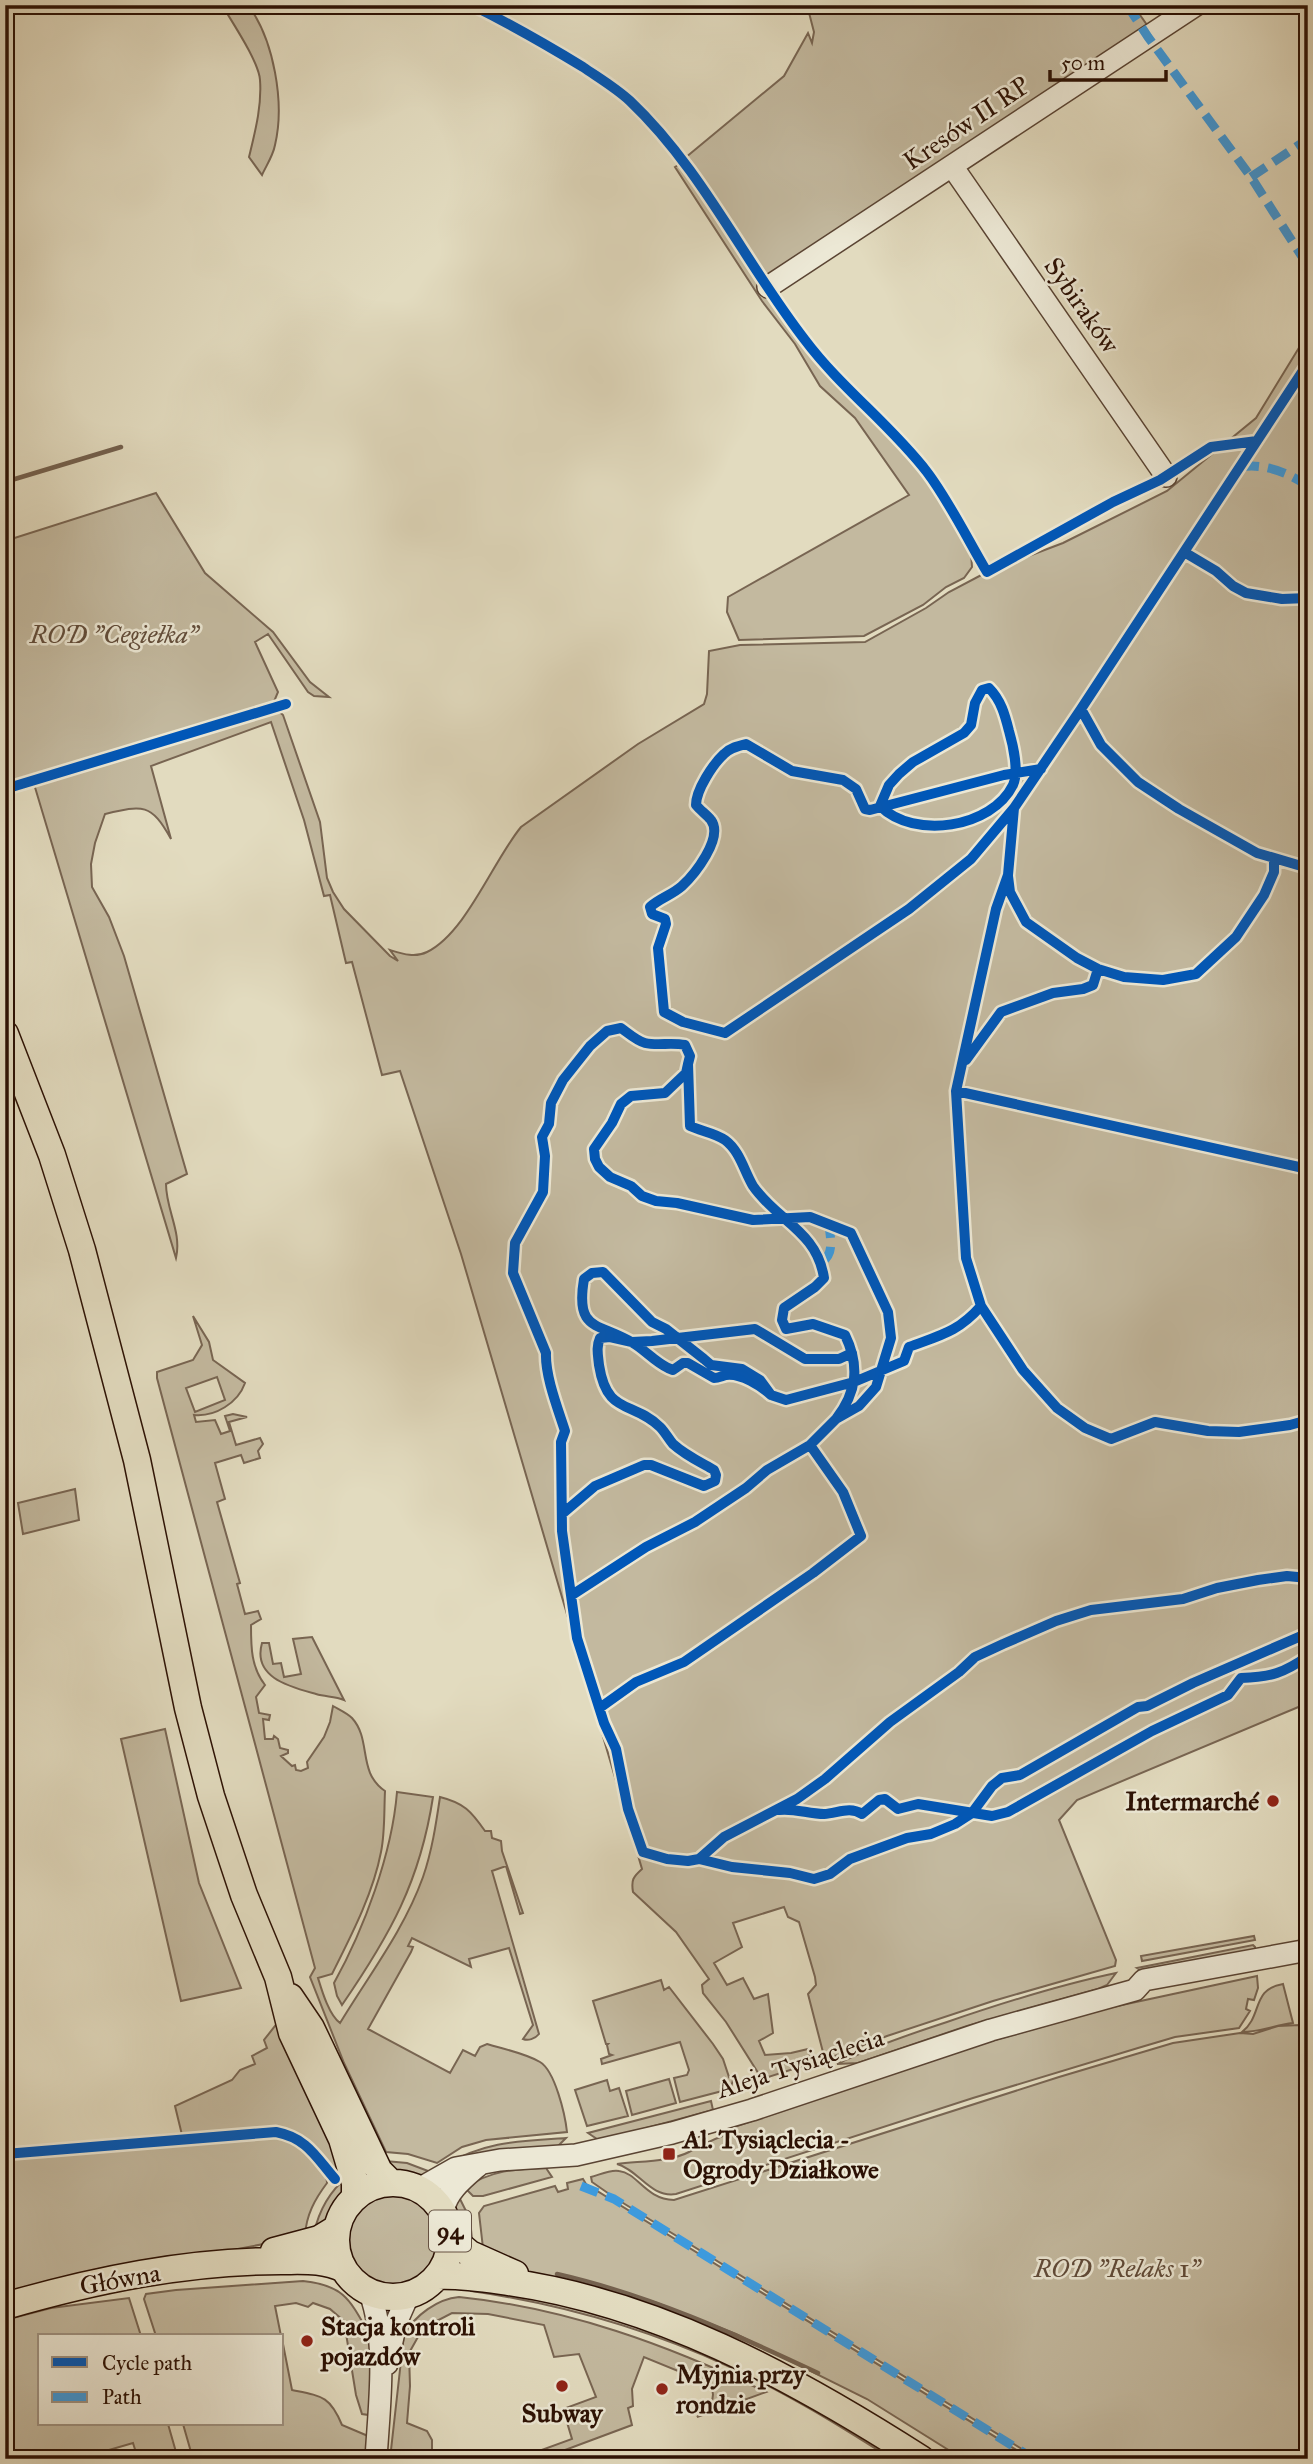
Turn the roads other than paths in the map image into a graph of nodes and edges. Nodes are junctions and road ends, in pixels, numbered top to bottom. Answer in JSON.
{"nodes":[{"id":1,"x":1196,"y":5,"type":"edge"},
{"id":2,"x":952,"y":166,"type":"junction"},
{"id":3,"x":768,"y":288,"type":"dead end"},
{"id":4,"x":1166,"y":476,"type":"dead end"},
{"id":5,"x":5,"y":1034,"type":"edge"},
{"id":6,"x":1308,"y":1950,"type":"edge"},
{"id":7,"x":1308,"y":1963,"type":"edge"},
{"id":8,"x":278,"y":1977,"type":"junction"},
{"id":9,"x":1135,"y":1990,"type":"junction"},
{"id":10,"x":479,"y":2165,"type":"junction"},
{"id":11,"x":390,"y":2182,"type":"junction"},
{"id":12,"x":419,"y":2189,"type":"junction"},
{"id":13,"x":355,"y":2196,"type":"junction"},
{"id":14,"x":443,"y":2211,"type":"junction"},
{"id":15,"x":337,"y":2228,"type":"junction"},
{"id":16,"x":451,"y":2238,"type":"junction"},
{"id":17,"x":237,"y":2261,"type":"junction"},
{"id":18,"x":344,"y":2269,"type":"junction"},
{"id":19,"x":438,"y":2276,"type":"junction"},
{"id":20,"x":535,"y":2284,"type":"junction"},
{"id":21,"x":370,"y":2292,"type":"junction"},
{"id":22,"x":408,"y":2296,"type":"junction"},
{"id":23,"x":5,"y":2306,"type":"edge"},
{"id":24,"x":381,"y":2390,"type":"junction"},
{"id":25,"x":376,"y":2459,"type":"edge"},
{"id":26,"x":921,"y":2459,"type":"edge"}],
"edges":[{"from":1,"to":2,"type":"street","name":"Kresów II RP"},
{"from":2,"to":3,"type":"street","name":"Kresów II RP"},
{"from":2,"to":4,"type":"street","name":"Sybiraków"},
{"from":5,"to":8,"type":"main road"},
{"from":6,"to":9,"type":"street","name":"Aleja Tysiąclecia"},
{"from":7,"to":9,"type":"street","name":"Aleja Tysiąclecia"},
{"from":8,"to":11,"type":"main road"},
{"from":8,"to":13,"type":"main road"},
{"from":9,"to":10,"type":"street","name":"Aleja Tysiąclecia"},
{"from":10,"to":12,"type":"street","name":"Aleja Tysiąclecia"},
{"from":10,"to":14,"type":"street"},
{"from":11,"to":12,"type":"main road","number":"94"},
{"from":11,"to":13,"type":"main road"},
{"from":12,"to":14,"type":"main road","number":"94"},
{"from":13,"to":15,"type":"main road"},
{"from":14,"to":16,"type":"main road","number":"94"},
{"from":15,"to":17,"type":"main road","name":"Główna"},
{"from":15,"to":18,"type":"main road"},
{"from":16,"to":19,"type":"main road","number":"94"},
{"from":16,"to":20,"type":"main road","number":"94"},
{"from":17,"to":18,"type":"main road","name":"Główna"},
{"from":17,"to":23,"type":"main road","name":"Główna"},
{"from":18,"to":21,"type":"main road"},
{"from":19,"to":20,"type":"main road","number":"94"},
{"from":19,"to":22,"type":"main road","number":"94"},
{"from":20,"to":26,"type":"main road","number":"94"},
{"from":21,"to":22,"type":"main road"},
{"from":21,"to":24,"type":"street"},
{"from":22,"to":24,"type":"street"},
{"from":24,"to":25,"type":"street"}]}
